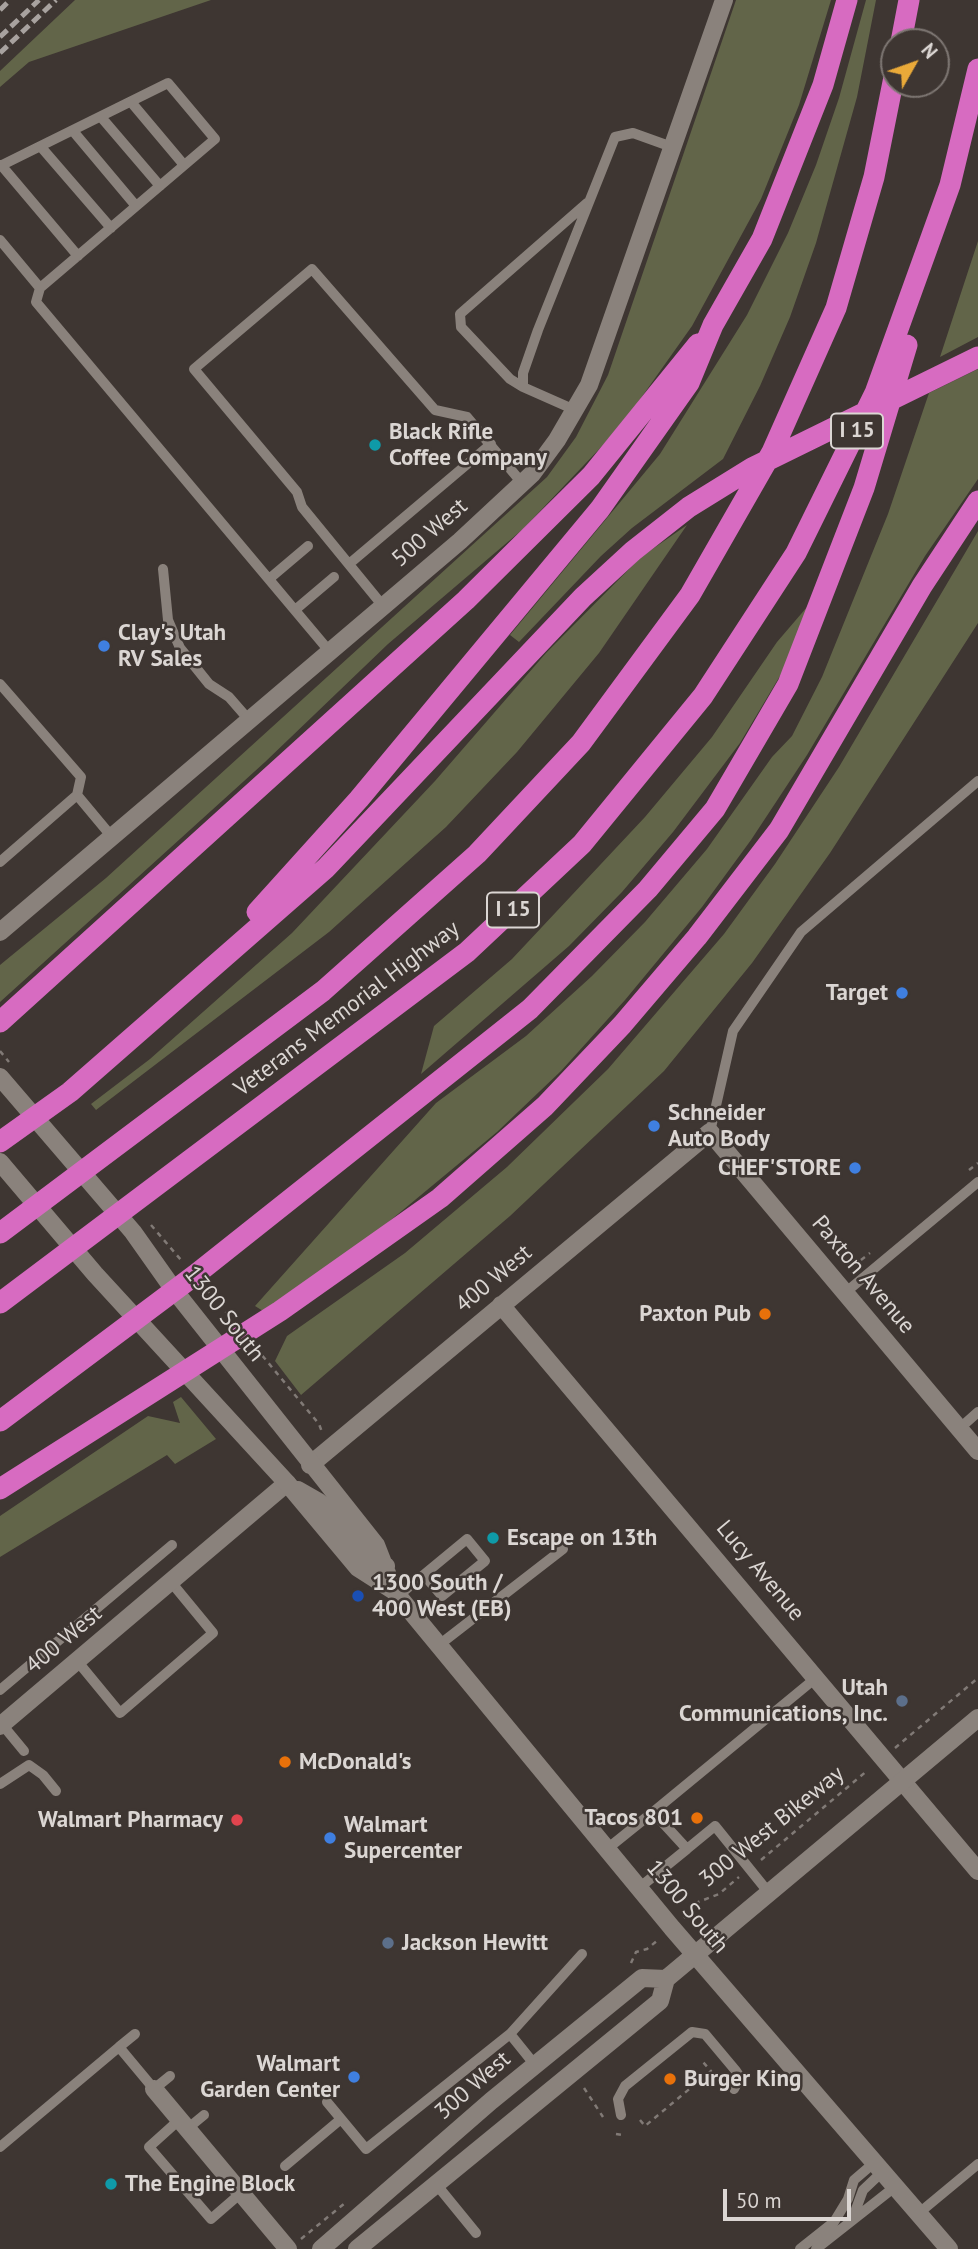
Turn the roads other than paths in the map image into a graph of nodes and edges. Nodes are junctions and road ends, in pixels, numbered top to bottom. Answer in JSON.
{"nodes":[{"id":1,"x":724,"y":0,"type":"edge"},
{"id":2,"x":847,"y":0,"type":"edge"},
{"id":3,"x":909,"y":0,"type":"edge"},
{"id":4,"x":904,"y":28,"type":"edge"},
{"id":5,"x":978,"y":69,"type":"edge"},
{"id":6,"x":890,"y":98,"type":"edge"},
{"id":7,"x":131,"y":102,"type":"junction"},
{"id":8,"x":102,"y":117,"type":"junction"},
{"id":9,"x":73,"y":131,"type":"junction"},
{"id":10,"x":41,"y":147,"type":"junction"},
{"id":11,"x":673,"y":147,"type":"junction"},
{"id":12,"x":184,"y":165,"type":"junction"},
{"id":13,"x":1,"y":166,"type":"edge"},
{"id":14,"x":160,"y":186,"type":"junction"},
{"id":15,"x":590,"y":200,"type":"junction"},
{"id":16,"x":136,"y":206,"type":"junction"},
{"id":17,"x":111,"y":228,"type":"junction"},
{"id":18,"x":0,"y":240,"type":"edge"},
{"id":19,"x":78,"y":256,"type":"junction"},
{"id":20,"x":40,"y":288,"type":"junction"},
{"id":21,"x":915,"y":299,"type":"junction"},
{"id":22,"x":713,"y":326,"type":"junction"},
{"id":23,"x":978,"y":357,"type":"edge"},
{"id":24,"x":523,"y":387,"type":"junction"},
{"id":25,"x":575,"y":410,"type":"junction"},
{"id":26,"x":491,"y":444,"type":"junction"},
{"id":27,"x":522,"y":483,"type":"junction"},
{"id":28,"x":978,"y":501,"type":"edge"},
{"id":29,"x":309,"y":547,"type":"dead end"},
{"id":30,"x":349,"y":564,"type":"junction"},
{"id":31,"x":163,"y":569,"type":"dead end"},
{"id":32,"x":334,"y":578,"type":"dead end"},
{"id":33,"x":269,"y":579,"type":"junction"},
{"id":34,"x":383,"y":606,"type":"junction"},
{"id":35,"x":295,"y":610,"type":"junction"},
{"id":36,"x":330,"y":652,"type":"junction"},
{"id":37,"x":0,"y":684,"type":"edge"},
{"id":38,"x":249,"y":720,"type":"junction"},
{"id":39,"x":978,"y":780,"type":"edge"},
{"id":40,"x":77,"y":795,"type":"junction"},
{"id":41,"x":112,"y":837,"type":"junction"},
{"id":42,"x":0,"y":862,"type":"edge"},
{"id":43,"x":2,"y":926,"type":"edge"},
{"id":44,"x":181,"y":996,"type":"junction"},
{"id":45,"x":0,"y":1022,"type":"edge"},
{"id":46,"x":0,"y":1077,"type":"edge"},
{"id":47,"x":710,"y":1132,"type":"junction"},
{"id":48,"x":0,"y":1142,"type":"edge"},
{"id":49,"x":0,"y":1162,"type":"edge"},
{"id":50,"x":978,"y":1182,"type":"edge"},
{"id":51,"x":0,"y":1233,"type":"edge"},
{"id":52,"x":174,"y":1290,"type":"junction"},
{"id":53,"x":846,"y":1292,"type":"junction"},
{"id":54,"x":0,"y":1303,"type":"edge"},
{"id":55,"x":501,"y":1305,"type":"junction"},
{"id":56,"x":136,"y":1318,"type":"junction"},
{"id":57,"x":978,"y":1412,"type":"edge"},
{"id":58,"x":0,"y":1421,"type":"edge"},
{"id":59,"x":960,"y":1428,"type":"junction"},
{"id":60,"x":978,"y":1451,"type":"edge"},
{"id":61,"x":310,"y":1465,"type":"junction"},
{"id":62,"x":287,"y":1483,"type":"junction"},
{"id":63,"x":0,"y":1489,"type":"edge"},
{"id":64,"x":172,"y":1545,"type":"dead end"},
{"id":65,"x":563,"y":1549,"type":"dead end"},
{"id":66,"x":386,"y":1566,"type":"junction"},
{"id":67,"x":424,"y":1575,"type":"junction"},
{"id":68,"x":171,"y":1582,"type":"junction"},
{"id":69,"x":396,"y":1594,"type":"junction"},
{"id":70,"x":439,"y":1645,"type":"junction"},
{"id":71,"x":78,"y":1661,"type":"junction"},
{"id":72,"x":817,"y":1677,"type":"junction"},
{"id":73,"x":0,"y":1690,"type":"edge"},
{"id":74,"x":978,"y":1717,"type":"edge"},
{"id":75,"x":1,"y":1724,"type":"edge"},
{"id":76,"x":24,"y":1751,"type":"dead end"},
{"id":77,"x":903,"y":1780,"type":"junction"},
{"id":78,"x":0,"y":1784,"type":"edge"},
{"id":79,"x":56,"y":1791,"type":"dead end"},
{"id":80,"x":653,"y":1812,"type":"junction"},
{"id":81,"x":607,"y":1849,"type":"junction"},
{"id":82,"x":687,"y":1849,"type":"junction"},
{"id":83,"x":978,"y":1871,"type":"edge"},
{"id":84,"x":639,"y":1888,"type":"junction"},
{"id":85,"x":769,"y":1893,"type":"junction"},
{"id":86,"x":583,"y":1954,"type":"dead end"},
{"id":87,"x":695,"y":1954,"type":"junction"},
{"id":88,"x":666,"y":1979,"type":"junction"},
{"id":89,"x":135,"y":2034,"type":"dead end"},
{"id":90,"x":510,"y":2034,"type":"junction"},
{"id":91,"x":119,"y":2047,"type":"junction"},
{"id":92,"x":535,"y":2065,"type":"junction"},
{"id":93,"x":170,"y":2076,"type":"dead end"},
{"id":94,"x":154,"y":2089,"type":"junction"},
{"id":95,"x":734,"y":2089,"type":"dead end"},
{"id":96,"x":327,"y":2102,"type":"dead end"},
{"id":97,"x":204,"y":2115,"type":"dead end"},
{"id":98,"x":621,"y":2115,"type":"dead end"},
{"id":99,"x":341,"y":2119,"type":"junction"},
{"id":100,"x":183,"y":2125,"type":"junction"},
{"id":101,"x":0,"y":2147,"type":"edge"},
{"id":102,"x":978,"y":2164,"type":"edge"},
{"id":103,"x":285,"y":2166,"type":"dead end"},
{"id":104,"x":879,"y":2167,"type":"junction"},
{"id":105,"x":436,"y":2184,"type":"junction"},
{"id":106,"x":896,"y":2186,"type":"junction"},
{"id":107,"x":241,"y":2193,"type":"junction"},
{"id":108,"x":919,"y":2213,"type":"junction"},
{"id":109,"x":852,"y":2220,"type":"junction"},
{"id":110,"x":837,"y":2225,"type":"junction"},
{"id":111,"x":477,"y":2233,"type":"dead end"},
{"id":112,"x":288,"y":2249,"type":"edge"},
{"id":113,"x":321,"y":2249,"type":"edge"},
{"id":114,"x":357,"y":2249,"type":"edge"},
{"id":115,"x":800,"y":2249,"type":"edge"},
{"id":116,"x":816,"y":2249,"type":"edge"},
{"id":117,"x":949,"y":2249,"type":"edge"}],
"edges":[{"from":1,"to":11,"type":"main road","name":"500 West"},
{"from":2,"to":22,"type":"highway"},
{"from":3,"to":4,"type":"highway"},
{"from":5,"to":21,"type":"highway"},
{"from":6,"to":51,"type":"highway","name":"Veterans Memorial Highway"},
{"from":7,"to":8,"type":"lane"},
{"from":7,"to":12,"type":"lane"},
{"from":7,"to":12,"type":"lane"},
{"from":8,"to":9,"type":"lane"},
{"from":8,"to":14,"type":"lane"},
{"from":9,"to":10,"type":"lane"},
{"from":9,"to":16,"type":"lane"},
{"from":10,"to":13,"type":"lane"},
{"from":10,"to":17,"type":"lane"},
{"from":11,"to":15,"type":"lane"},
{"from":11,"to":25,"type":"main road","name":"500 West"},
{"from":12,"to":14,"type":"lane"},
{"from":13,"to":19,"type":"lane"},
{"from":14,"to":16,"type":"lane"},
{"from":15,"to":24,"type":"lane"},
{"from":15,"to":24,"type":"lane"},
{"from":16,"to":17,"type":"lane"},
{"from":17,"to":19,"type":"lane"},
{"from":18,"to":20,"type":"lane"},
{"from":19,"to":20,"type":"lane"},
{"from":20,"to":33,"type":"lane"},
{"from":21,"to":52,"type":"highway"},
{"from":21,"to":54,"type":"highway","name":"Veterans Memorial Highway","number":"I 15"},
{"from":22,"to":44,"type":"highway"},
{"from":22,"to":45,"type":"highway"},
{"from":23,"to":44,"type":"highway"},
{"from":24,"to":25,"type":"lane"},
{"from":25,"to":27,"type":"main road","name":"500 West"},
{"from":26,"to":27,"type":"lane"},
{"from":26,"to":30,"type":"lane"},
{"from":26,"to":30,"type":"lane"},
{"from":27,"to":34,"type":"main road","name":"500 West"},
{"from":28,"to":63,"type":"highway"},
{"from":29,"to":33,"type":"lane"},
{"from":30,"to":34,"type":"lane"},
{"from":31,"to":38,"type":"lane"},
{"from":32,"to":35,"type":"lane"},
{"from":33,"to":35,"type":"lane"},
{"from":34,"to":36,"type":"main road","name":"500 West"},
{"from":35,"to":36,"type":"lane"},
{"from":36,"to":38,"type":"main road","name":"500 West"},
{"from":37,"to":40,"type":"lane"},
{"from":38,"to":41,"type":"main road","name":"500 West"},
{"from":39,"to":47,"type":"lane"},
{"from":40,"to":41,"type":"lane"},
{"from":40,"to":42,"type":"lane"},
{"from":41,"to":43,"type":"main road","name":"500 West"},
{"from":44,"to":48,"type":"highway"},
{"from":46,"to":52,"type":"main road","name":"1300 South"},
{"from":47,"to":53,"type":"main road","name":"Paxton Avenue"},
{"from":47,"to":55,"type":"main road","name":"400 West"},
{"from":49,"to":56,"type":"main road","name":"1300 South"},
{"from":50,"to":53,"type":"lane"},
{"from":52,"to":56,"type":"highway"},
{"from":52,"to":61,"type":"main road","name":"1300 South"},
{"from":53,"to":59,"type":"main road","name":"Paxton Avenue"},
{"from":55,"to":61,"type":"main road","name":"400 West"},
{"from":55,"to":72,"type":"main road","name":"Lucy Avenue"},
{"from":56,"to":58,"type":"highway"},
{"from":56,"to":62,"type":"main road","name":"1300 South"},
{"from":57,"to":59,"type":"lane"},
{"from":59,"to":60,"type":"main road","name":"Paxton Avenue"},
{"from":61,"to":66,"type":"main road","name":"1300 South"},
{"from":62,"to":66,"type":"main road"},
{"from":62,"to":68,"type":"main road","name":"400 West"},
{"from":62,"to":69,"type":"main road","name":"1300 South"},
{"from":64,"to":73,"type":"lane"},
{"from":65,"to":70,"type":"lane"},
{"from":66,"to":69,"type":"main road","name":"1300 South"},
{"from":67,"to":67,"type":"lane"},
{"from":67,"to":69,"type":"lane"},
{"from":68,"to":71,"type":"main road","name":"400 West"},
{"from":68,"to":71,"type":"lane"},
{"from":69,"to":70,"type":"main road","name":"1300 South"},
{"from":70,"to":81,"type":"main road","name":"1300 South"},
{"from":71,"to":75,"type":"main road","name":"400 West"},
{"from":72,"to":77,"type":"main road","name":"Lucy Avenue"},
{"from":72,"to":80,"type":"lane"},
{"from":74,"to":77,"type":"main road"},
{"from":75,"to":76,"type":"lane"},
{"from":77,"to":83,"type":"main road","name":"Lucy Avenue"},
{"from":77,"to":85,"type":"main road"},
{"from":78,"to":79,"type":"lane"},
{"from":80,"to":81,"type":"lane"},
{"from":80,"to":82,"type":"lane"},
{"from":81,"to":84,"type":"main road","name":"1300 South"},
{"from":82,"to":84,"type":"lane"},
{"from":82,"to":85,"type":"lane"},
{"from":84,"to":87,"type":"main road","name":"1300 South"},
{"from":85,"to":87,"type":"main road"},
{"from":86,"to":90,"type":"lane"},
{"from":87,"to":88,"type":"main road"},
{"from":87,"to":104,"type":"main road","name":"1300 South"},
{"from":88,"to":92,"type":"main road","name":"300 West"},
{"from":88,"to":105,"type":"main road"},
{"from":89,"to":91,"type":"lane"},
{"from":90,"to":92,"type":"lane"},
{"from":90,"to":99,"type":"lane"},
{"from":91,"to":94,"type":"lane"},
{"from":91,"to":101,"type":"lane"},
{"from":92,"to":113,"type":"main road","name":"300 West"},
{"from":93,"to":94,"type":"lane"},
{"from":94,"to":100,"type":"main road"},
{"from":95,"to":98,"type":"lane"},
{"from":96,"to":99,"type":"lane"},
{"from":97,"to":100,"type":"lane"},
{"from":99,"to":103,"type":"lane"},
{"from":100,"to":107,"type":"main road"},
{"from":100,"to":107,"type":"lane"},
{"from":102,"to":108,"type":"lane"},
{"from":104,"to":106,"type":"main road","name":"1300 South"},
{"from":104,"to":109,"type":"lane"},
{"from":104,"to":110,"type":"lane"},
{"from":105,"to":111,"type":"lane"},
{"from":105,"to":114,"type":"main road"},
{"from":106,"to":108,"type":"main road","name":"1300 South"},
{"from":106,"to":109,"type":"lane"},
{"from":107,"to":112,"type":"main road"},
{"from":108,"to":117,"type":"main road","name":"1300 South"},
{"from":109,"to":110,"type":"lane"},
{"from":110,"to":115,"type":"lane"},
{"from":110,"to":116,"type":"lane"}]}
